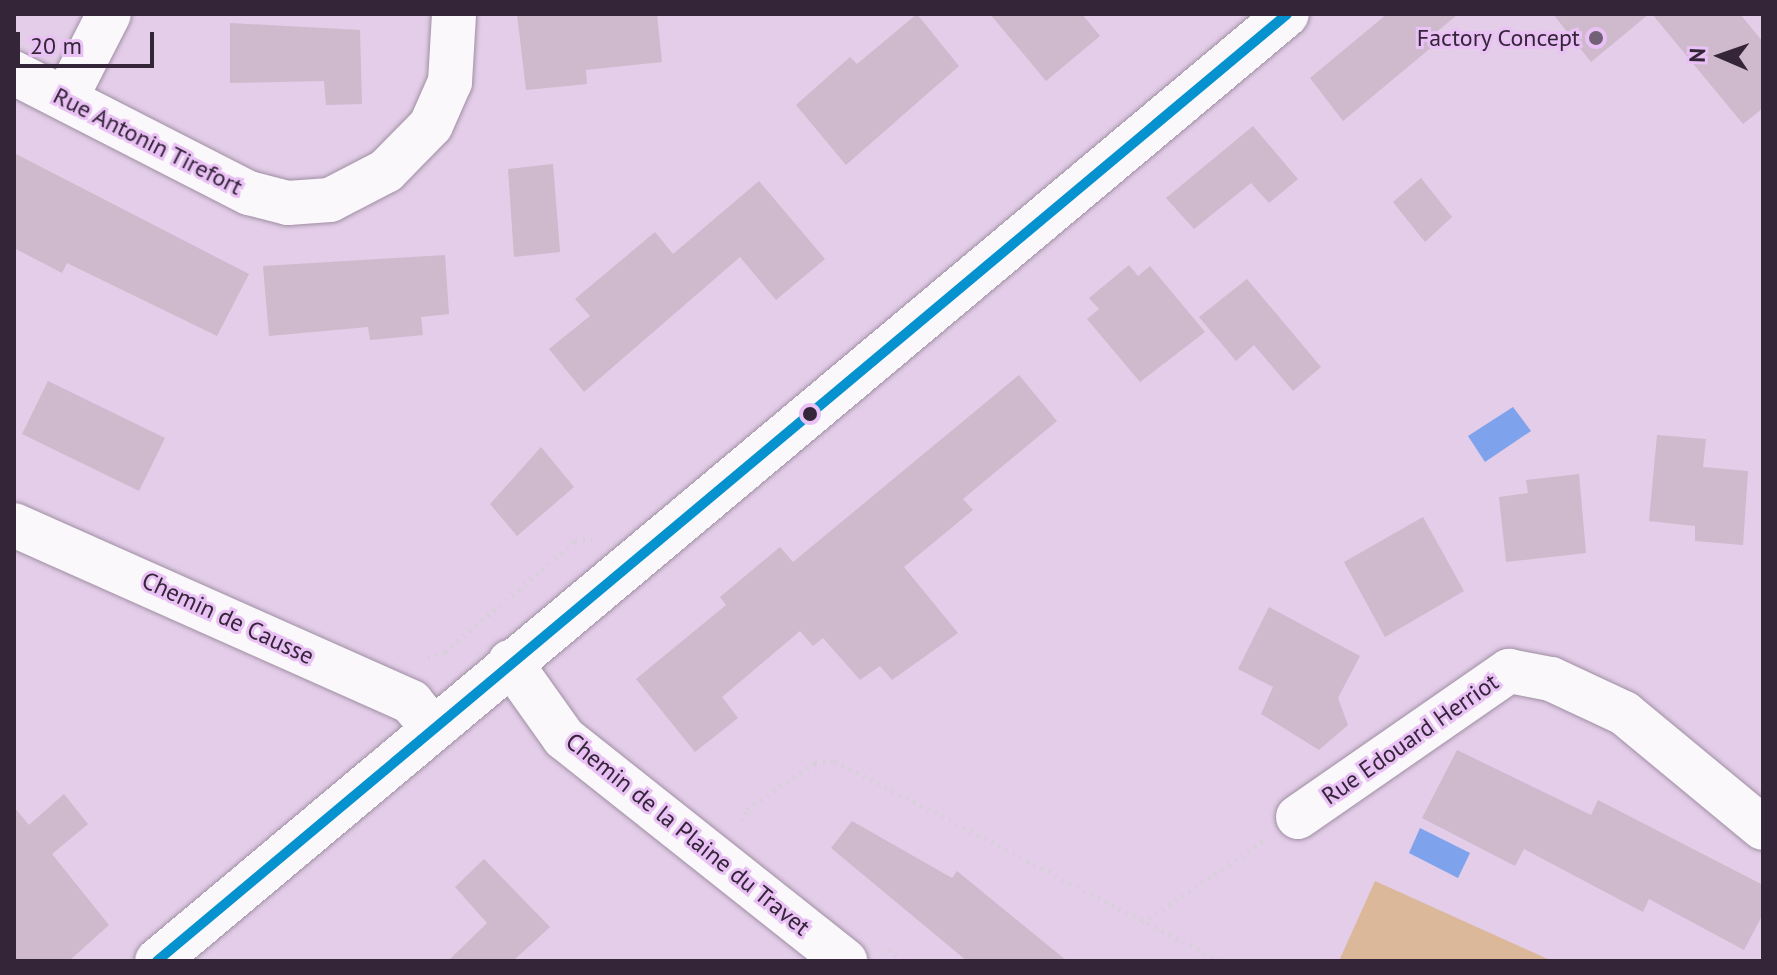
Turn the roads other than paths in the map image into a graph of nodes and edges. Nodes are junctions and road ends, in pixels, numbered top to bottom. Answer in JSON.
{"nodes":[{"id":1,"x":109,"y":14,"type":"edge"},
{"id":2,"x":454,"y":14,"type":"edge"},
{"id":3,"x":1287,"y":14,"type":"edge"},
{"id":4,"x":14,"y":73,"type":"edge"},
{"id":5,"x":66,"y":98,"type":"junction"},
{"id":6,"x":14,"y":525,"type":"edge"},
{"id":7,"x":510,"y":662,"type":"junction"},
{"id":8,"x":432,"y":727,"type":"junction"},
{"id":9,"x":1298,"y":817,"type":"road end"},
{"id":10,"x":1763,"y":828,"type":"edge"},
{"id":11,"x":157,"y":961,"type":"edge"},
{"id":12,"x":845,"y":961,"type":"edge"}],
"edges":[{"from":1,"to":5,"type":"street"},
{"from":2,"to":5,"type":"street","name":"Rue Antonin Tirefort"},
{"from":3,"to":7,"type":"street"},
{"from":4,"to":5,"type":"street","name":"Rue Antonin Tirefort"},
{"from":6,"to":8,"type":"street","name":"Chemin de Causse"},
{"from":7,"to":8,"type":"street"},
{"from":7,"to":12,"type":"street","name":"Chemin de la Plaine du Travet"},
{"from":8,"to":11,"type":"street"},
{"from":9,"to":10,"type":"street","name":"Rue Edouard Herriot"}]}
